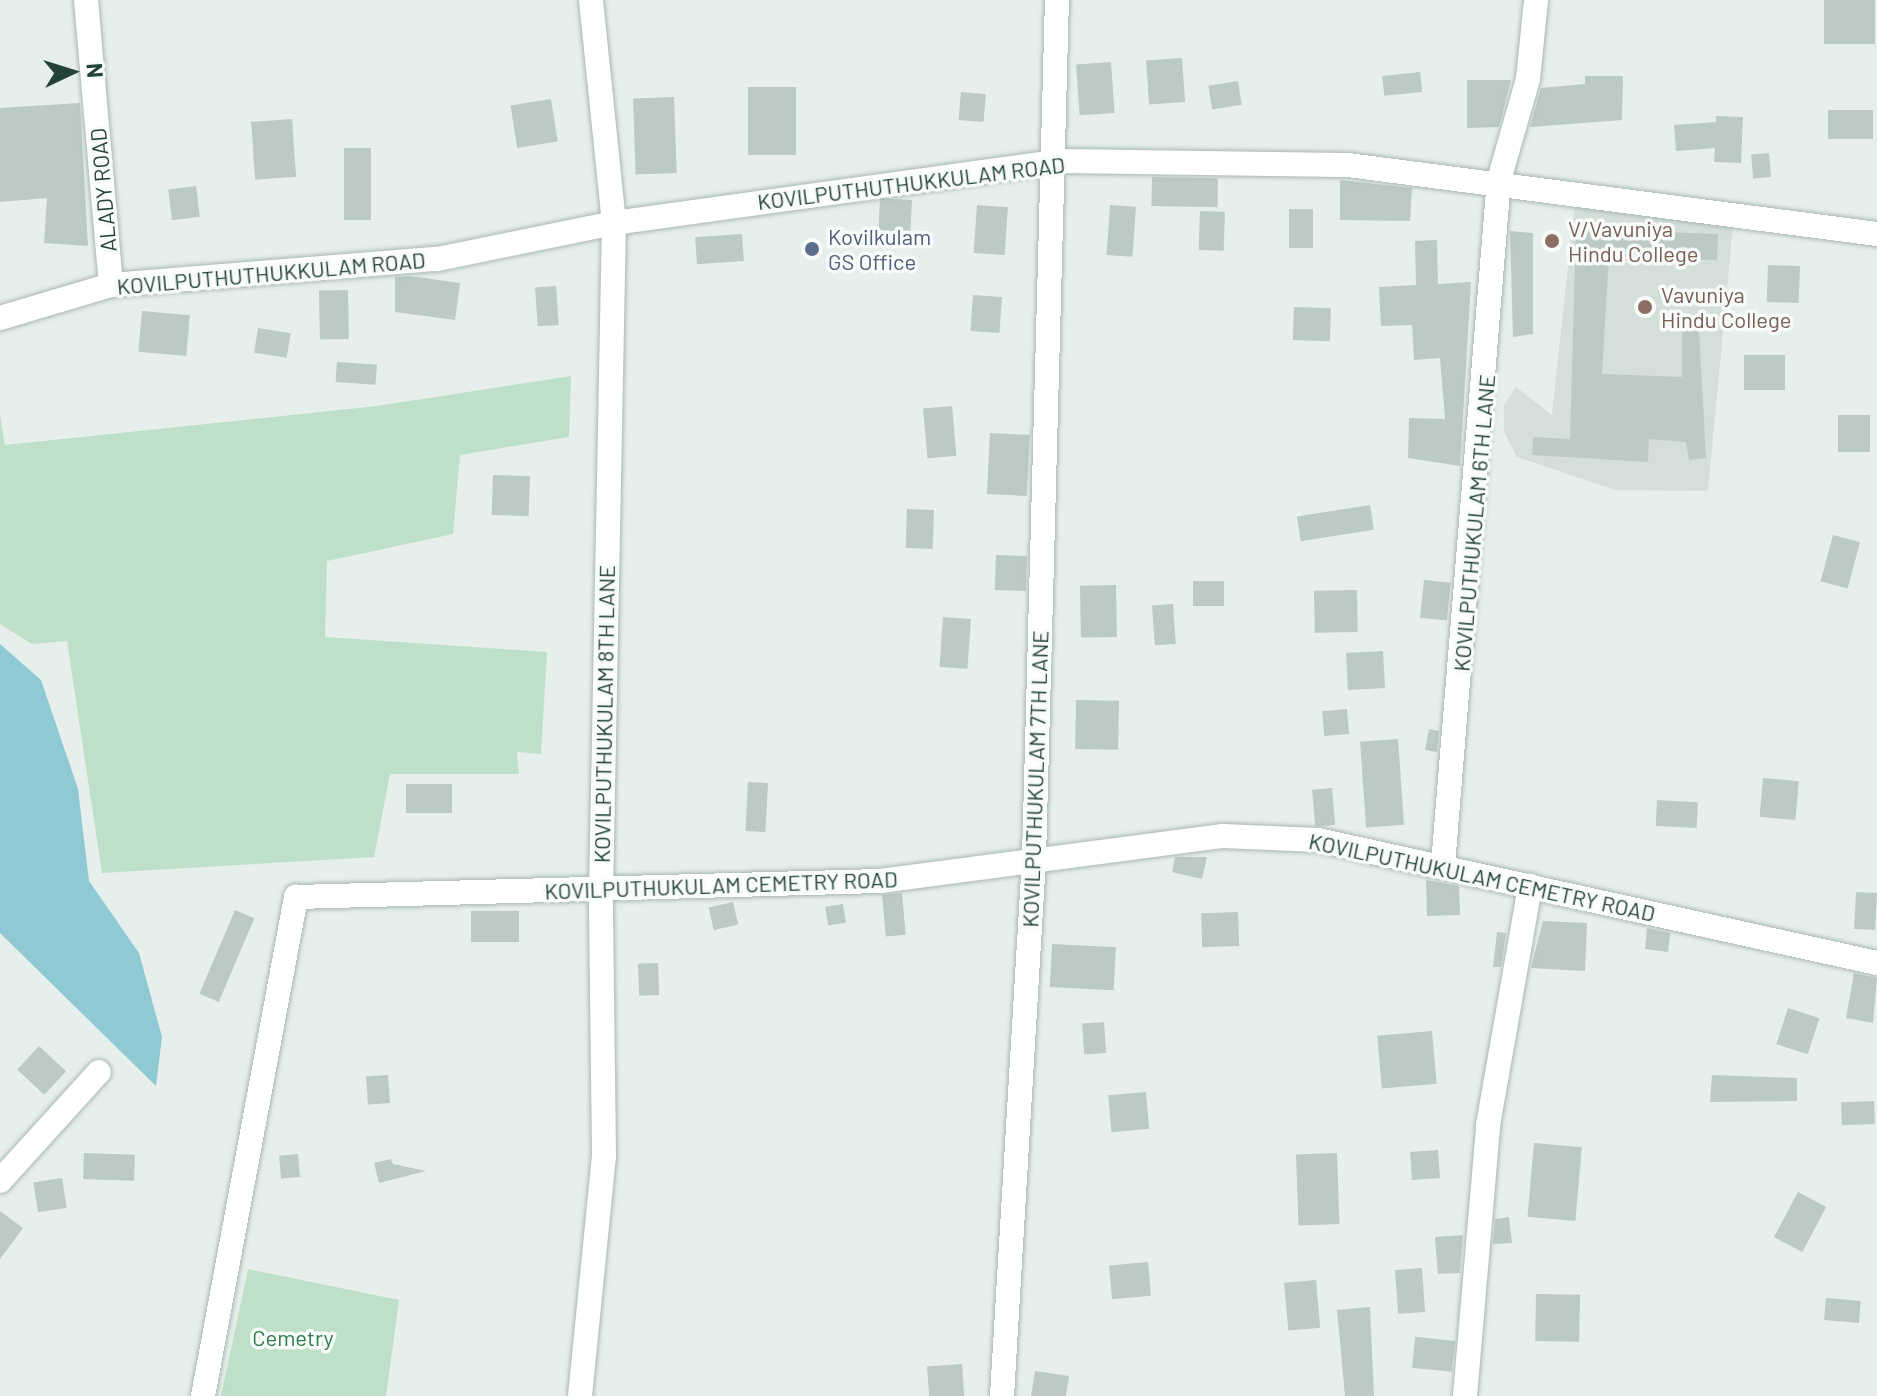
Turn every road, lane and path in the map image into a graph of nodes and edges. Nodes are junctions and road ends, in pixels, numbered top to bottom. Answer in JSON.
{"nodes":[{"id":1,"x":86,"y":0,"type":"edge"},
{"id":2,"x":591,"y":0,"type":"edge"},
{"id":3,"x":1057,"y":0,"type":"edge"},
{"id":4,"x":1536,"y":0,"type":"edge"},
{"id":5,"x":1058,"y":161,"type":"junction"},
{"id":6,"x":1499,"y":180,"type":"junction"},
{"id":7,"x":614,"y":223,"type":"junction"},
{"id":8,"x":1877,"y":234,"type":"edge"},
{"id":9,"x":111,"y":285,"type":"junction"},
{"id":10,"x":0,"y":318,"type":"edge"},
{"id":11,"x":1034,"y":859,"type":"junction"},
{"id":12,"x":1443,"y":865,"type":"junction"},
{"id":13,"x":1530,"y":886,"type":"junction"},
{"id":14,"x":601,"y":892,"type":"junction"},
{"id":15,"x":1877,"y":963,"type":"edge"},
{"id":16,"x":99,"y":1072,"type":"dead end"},
{"id":17,"x":0,"y":1181,"type":"edge"},
{"id":18,"x":203,"y":1396,"type":"edge"},
{"id":19,"x":580,"y":1396,"type":"edge"},
{"id":20,"x":1002,"y":1396,"type":"edge"},
{"id":21,"x":1465,"y":1396,"type":"edge"}],
"edges":[{"from":1,"to":9,"type":"street","name":"ALADY ROAD"},
{"from":2,"to":7,"type":"street","name":"KOVILPUTHUKULAM 8TH LANE"},
{"from":3,"to":5,"type":"street","name":"KOVILPUTHUKULAM 7TH LANE"},
{"from":4,"to":6,"type":"street","name":"KOVILPUTHUKULAM 6TH LANE"},
{"from":5,"to":6,"type":"street","name":"KOVILPUTHUTHUKKULAM ROAD"},
{"from":5,"to":7,"type":"street","name":"KOVILPUTHUTHUKKULAM ROAD"},
{"from":5,"to":11,"type":"street","name":"KOVILPUTHUKULAM 7TH LANE"},
{"from":6,"to":8,"type":"street","name":"KOVILPUTHUTHUKKULAM ROAD"},
{"from":6,"to":12,"type":"street","name":"KOVILPUTHUKULAM 6TH LANE"},
{"from":7,"to":9,"type":"street","name":"KOVILPUTHUTHUKKULAM ROAD"},
{"from":7,"to":14,"type":"street","name":"KOVILPUTHUKULAM 8TH LANE"},
{"from":9,"to":10,"type":"street","name":"KOVILPUTHUTHUKKULAM ROAD"},
{"from":11,"to":12,"type":"street","name":"KOVILPUTHUKULAM CEMETRY ROAD"},
{"from":11,"to":14,"type":"street","name":"KOVILPUTHUKULAM CEMETRY ROAD"},
{"from":11,"to":20,"type":"street","name":"KOVILPUTHUKULAM 7TH LANE"},
{"from":12,"to":13,"type":"street","name":"KOVILPUTHUKULAM CEMETRY ROAD"},
{"from":13,"to":15,"type":"street","name":"KOVILPUTHUKULAM CEMETRY ROAD"},
{"from":13,"to":21,"type":"street"},
{"from":14,"to":18,"type":"street","name":"KOVILPUTHUKULAM CEMETRY ROAD"},
{"from":14,"to":19,"type":"street","name":"KOVILPUTHUKULAM 8TH LANE"},
{"from":16,"to":17,"type":"street"}]}
